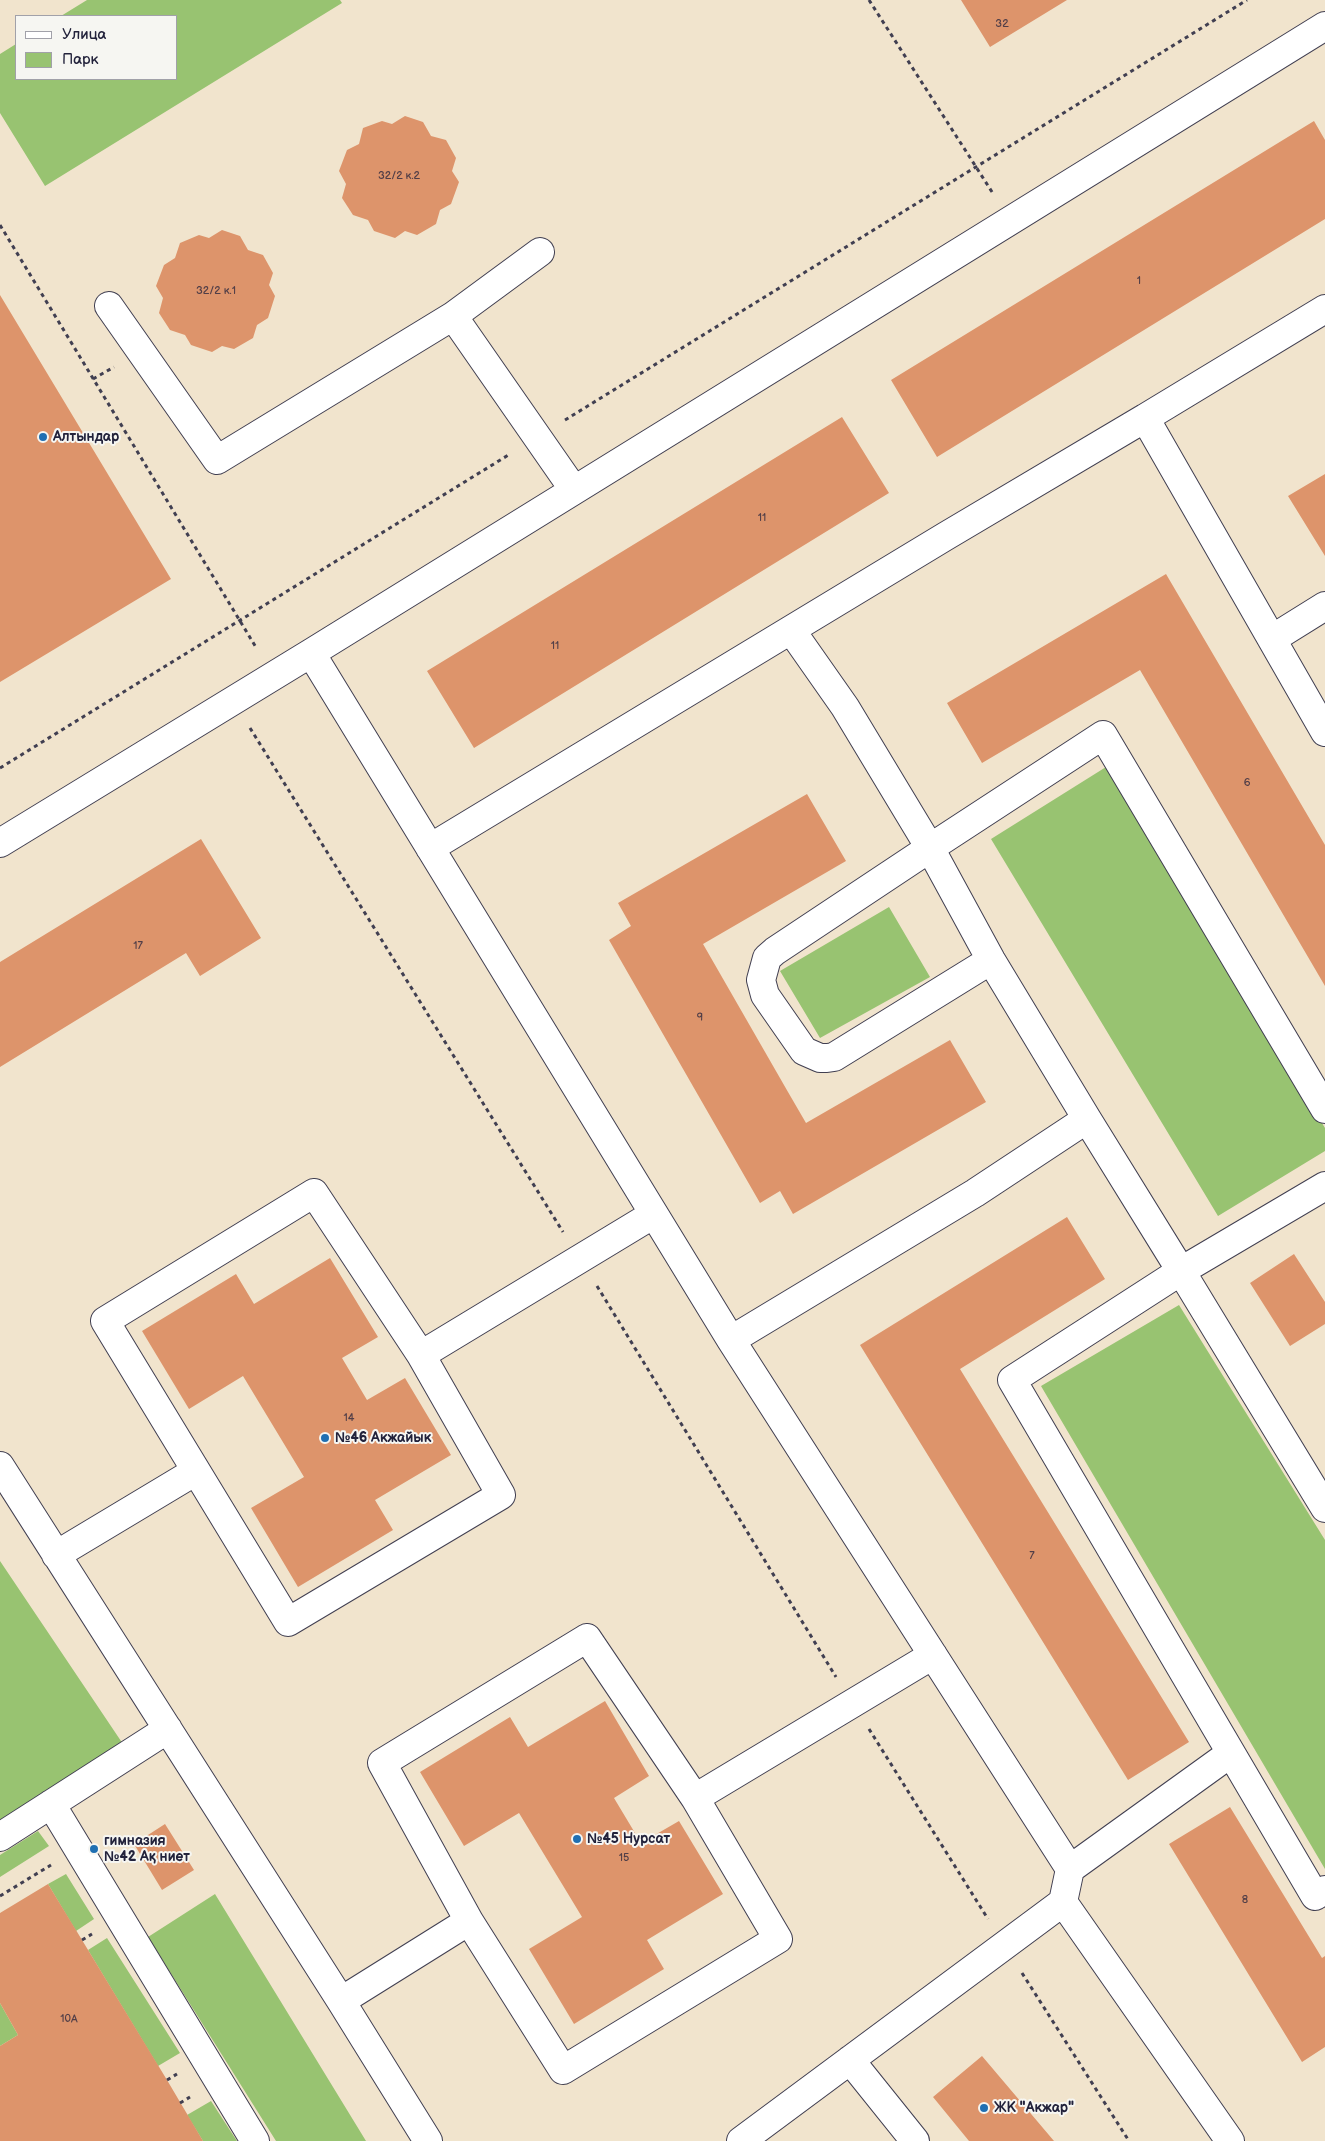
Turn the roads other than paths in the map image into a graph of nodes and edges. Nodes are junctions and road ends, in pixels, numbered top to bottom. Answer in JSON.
{"nodes":[{"id":1,"x":1324,"y":28,"type":"edge"},
{"id":2,"x":540,"y":252,"type":"dead end"},
{"id":3,"x":109,"y":306,"type":"dead end"},
{"id":4,"x":1325,"y":309,"type":"edge"},
{"id":5,"x":453,"y":316,"type":"junction"},
{"id":6,"x":1145,"y":418,"type":"junction"},
{"id":7,"x":574,"y":490,"type":"junction"},
{"id":8,"x":1325,"y":606,"type":"edge"},
{"id":9,"x":791,"y":630,"type":"junction"},
{"id":10,"x":1272,"y":639,"type":"junction"},
{"id":11,"x":311,"y":653,"type":"junction"},
{"id":12,"x":1325,"y":732,"type":"edge"},
{"id":13,"x":0,"y":843,"type":"edge"},
{"id":14,"x":430,"y":848,"type":"junction"},
{"id":15,"x":930,"y":848,"type":"junction"},
{"id":16,"x":992,"y":960,"type":"junction"},
{"id":17,"x":1325,"y":1109,"type":"edge"},
{"id":18,"x":1086,"y":1119,"type":"junction"},
{"id":19,"x":1325,"y":1186,"type":"edge"},
{"id":20,"x":654,"y":1214,"type":"junction"},
{"id":21,"x":1181,"y":1271,"type":"junction"},
{"id":22,"x":731,"y":1340,"type":"junction"},
{"id":23,"x":421,"y":1355,"type":"junction"},
{"id":24,"x":0,"y":1466,"type":"edge"},
{"id":25,"x":196,"y":1471,"type":"junction"},
{"id":26,"x":1325,"y":1508,"type":"edge"},
{"id":27,"x":56,"y":1555,"type":"junction"},
{"id":28,"x":933,"y":1655,"type":"junction"},
{"id":29,"x":168,"y":1729,"type":"junction"},
{"id":30,"x":1231,"y":1753,"type":"junction"},
{"id":31,"x":695,"y":1798,"type":"junction"},
{"id":32,"x":51,"y":1804,"type":"junction"},
{"id":33,"x":0,"y":1837,"type":"edge"},
{"id":34,"x":1070,"y":1870,"type":"junction"},
{"id":35,"x":1325,"y":1890,"type":"edge"},
{"id":36,"x":1063,"y":1902,"type":"junction"},
{"id":37,"x":470,"y":1921,"type":"junction"},
{"id":38,"x":341,"y":2001,"type":"junction"},
{"id":39,"x":850,"y":2060,"type":"junction"},
{"id":40,"x":255,"y":2141,"type":"edge"},
{"id":41,"x":428,"y":2141,"type":"edge"},
{"id":42,"x":741,"y":2141,"type":"edge"},
{"id":43,"x":915,"y":2141,"type":"edge"},
{"id":44,"x":1230,"y":2141,"type":"edge"}],
"edges":[{"from":1,"to":7,"type":"lane"},
{"from":2,"to":5,"type":"lane"},
{"from":3,"to":5,"type":"lane"},
{"from":4,"to":6,"type":"lane"},
{"from":5,"to":7,"type":"lane"},
{"from":6,"to":9,"type":"lane"},
{"from":6,"to":10,"type":"lane"},
{"from":7,"to":11,"type":"lane"},
{"from":8,"to":10,"type":"lane"},
{"from":9,"to":14,"type":"lane"},
{"from":9,"to":15,"type":"lane"},
{"from":10,"to":12,"type":"lane"},
{"from":11,"to":13,"type":"lane"},
{"from":11,"to":14,"type":"lane"},
{"from":14,"to":20,"type":"lane"},
{"from":15,"to":16,"type":"lane"},
{"from":15,"to":16,"type":"lane"},
{"from":15,"to":17,"type":"lane"},
{"from":16,"to":18,"type":"lane"},
{"from":18,"to":21,"type":"lane"},
{"from":18,"to":22,"type":"lane"},
{"from":19,"to":21,"type":"lane"},
{"from":20,"to":22,"type":"lane"},
{"from":20,"to":23,"type":"lane"},
{"from":21,"to":26,"type":"lane"},
{"from":21,"to":30,"type":"lane"},
{"from":22,"to":28,"type":"lane"},
{"from":23,"to":25,"type":"lane"},
{"from":23,"to":25,"type":"lane"},
{"from":24,"to":27,"type":"lane"},
{"from":25,"to":27,"type":"lane"},
{"from":27,"to":29,"type":"lane"},
{"from":28,"to":31,"type":"lane"},
{"from":28,"to":34,"type":"lane"},
{"from":29,"to":32,"type":"lane"},
{"from":29,"to":38,"type":"lane"},
{"from":30,"to":34,"type":"lane"},
{"from":30,"to":35,"type":"lane"},
{"from":31,"to":37,"type":"lane"},
{"from":31,"to":37,"type":"lane"},
{"from":32,"to":33,"type":"lane"},
{"from":32,"to":40,"type":"lane"},
{"from":34,"to":36,"type":"lane"},
{"from":36,"to":39,"type":"lane"},
{"from":36,"to":44,"type":"lane"},
{"from":37,"to":38,"type":"lane"},
{"from":38,"to":41,"type":"lane"},
{"from":39,"to":42,"type":"lane"},
{"from":39,"to":43,"type":"lane"}]}
